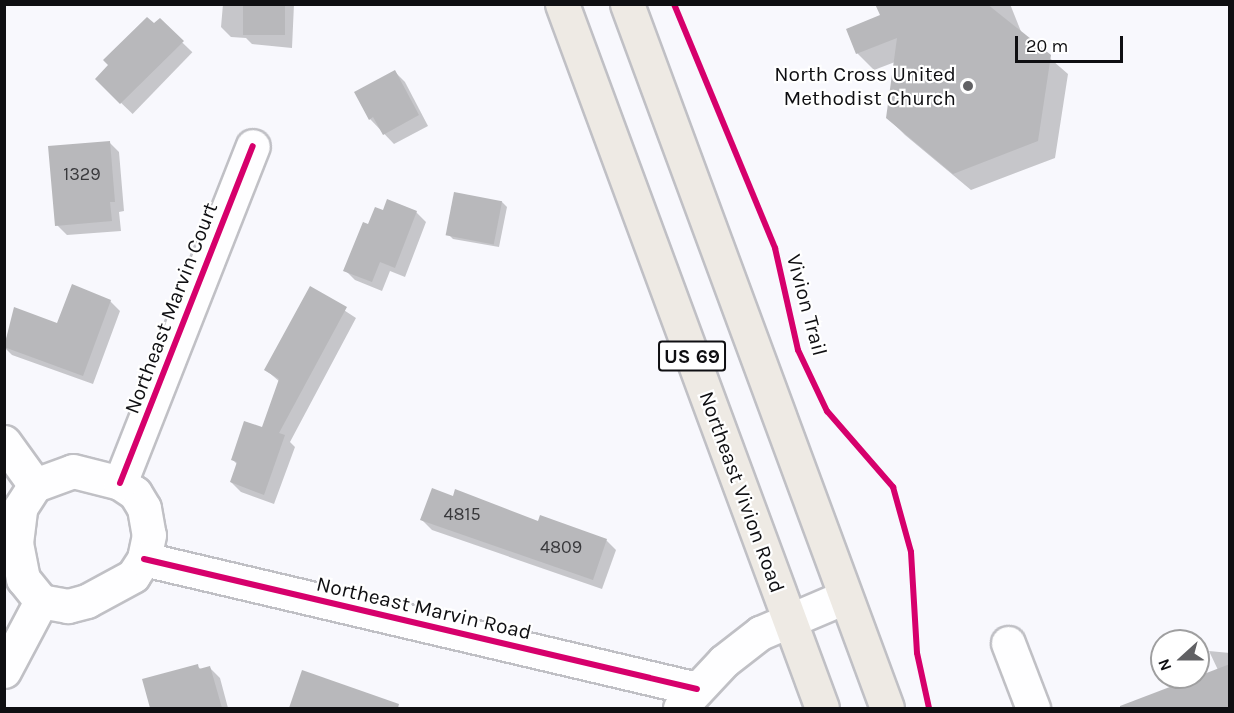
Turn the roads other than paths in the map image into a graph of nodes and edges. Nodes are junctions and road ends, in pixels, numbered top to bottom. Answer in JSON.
{"nodes":[{"id":1,"x":562,"y":4,"type":"edge"},
{"id":2,"x":627,"y":4,"type":"edge"},
{"id":3,"x":253,"y":146,"type":"dead end"},
{"id":4,"x":4,"y":442,"type":"edge"},
{"id":5,"x":120,"y":483,"type":"junction"},
{"id":6,"x":35,"y":484,"type":"junction"},
{"id":7,"x":144,"y":560,"type":"junction"},
{"id":8,"x":845,"y":597,"type":"junction"},
{"id":9,"x":41,"y":601,"type":"junction"},
{"id":10,"x":788,"y":618,"type":"junction"},
{"id":11,"x":1008,"y":643,"type":"dead end"},
{"id":12,"x":4,"y":671,"type":"edge"},
{"id":13,"x":688,"y":699,"type":"edge"},
{"id":14,"x":822,"y":708,"type":"edge"},
{"id":15,"x":887,"y":708,"type":"edge"},
{"id":16,"x":1033,"y":708,"type":"edge"}],
"edges":[{"from":1,"to":10,"type":"main road","name":"Northeast Vivion Road","number":"US 69"},
{"from":2,"to":8,"type":"main road","number":"US 69"},
{"from":3,"to":5,"type":"street","name":"Northeast Marvin Court"},
{"from":4,"to":6,"type":"street"},
{"from":5,"to":6,"type":"street"},
{"from":5,"to":7,"type":"street"},
{"from":6,"to":9,"type":"street"},
{"from":7,"to":9,"type":"street"},
{"from":7,"to":13,"type":"street","name":"Northeast Marvin Road"},
{"from":8,"to":10,"type":"street"},
{"from":8,"to":15,"type":"main road","number":"US 69"},
{"from":9,"to":12,"type":"street"},
{"from":10,"to":13,"type":"street"},
{"from":10,"to":14,"type":"main road","name":"Northeast Vivion Road","number":"US 69"},
{"from":11,"to":16,"type":"street"}]}
